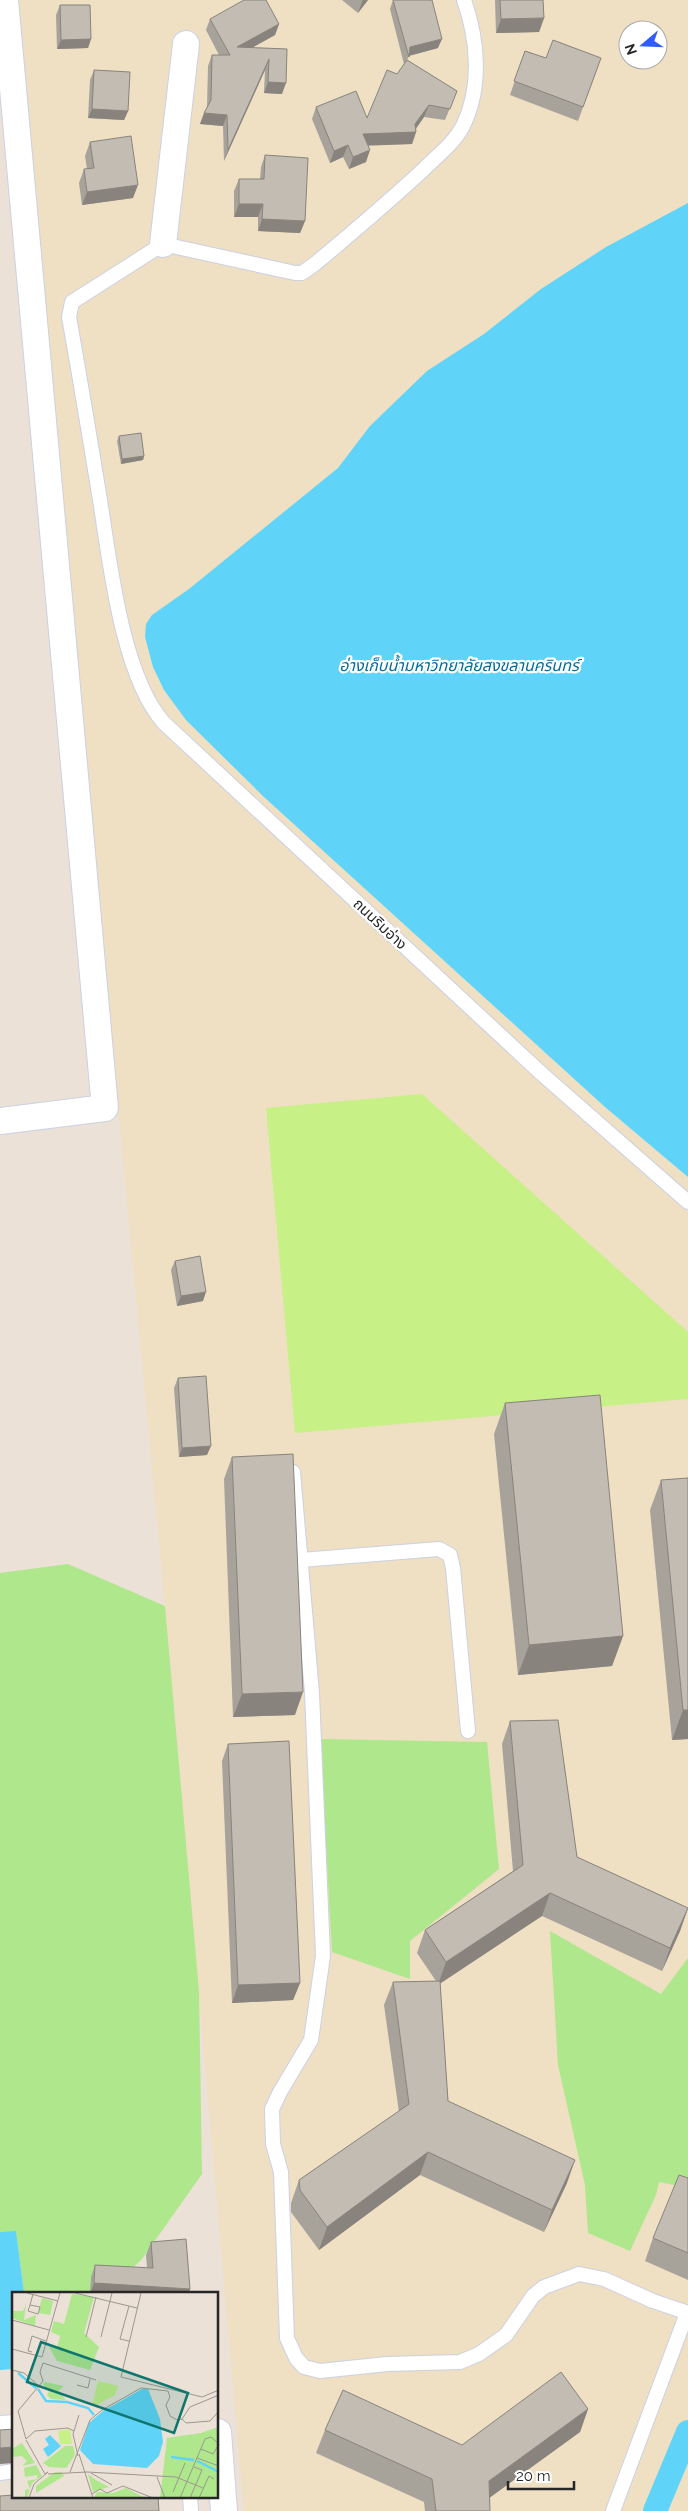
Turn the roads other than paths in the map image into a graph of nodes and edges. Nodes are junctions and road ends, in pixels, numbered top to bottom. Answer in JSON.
{"nodes":[{"id":1,"x":5,"y":0,"type":"edge"},
{"id":2,"x":464,"y":0,"type":"edge"},
{"id":3,"x":186,"y":44,"type":"dead end"},
{"id":4,"x":163,"y":244,"type":"junction"},
{"id":5,"x":0,"y":1121,"type":"edge"},
{"id":6,"x":688,"y":1202,"type":"edge"},
{"id":7,"x":293,"y":1468,"type":"edge"},
{"id":8,"x":301,"y":1560,"type":"junction"},
{"id":9,"x":468,"y":1731,"type":"dead end"},
{"id":10,"x":688,"y":2313,"type":"edge"},
{"id":11,"x":219,"y":2445,"type":"edge"},
{"id":12,"x":190,"y":2498,"type":"edge"},
{"id":13,"x":190,"y":2511,"type":"edge"},
{"id":14,"x":224,"y":2511,"type":"edge"},
{"id":15,"x":613,"y":2511,"type":"edge"}],
"edges":[{"from":1,"to":5,"type":"street"},
{"from":2,"to":4,"type":"lane"},
{"from":3,"to":4,"type":"street"},
{"from":4,"to":6,"type":"lane","name":"ถนนริมอ่าง"},
{"from":7,"to":8,"type":"lane"},
{"from":8,"to":9,"type":"lane"},
{"from":8,"to":10,"type":"lane"},
{"from":10,"to":15,"type":"lane"},
{"from":11,"to":14,"type":"street"},
{"from":12,"to":13,"type":"lane"}]}
